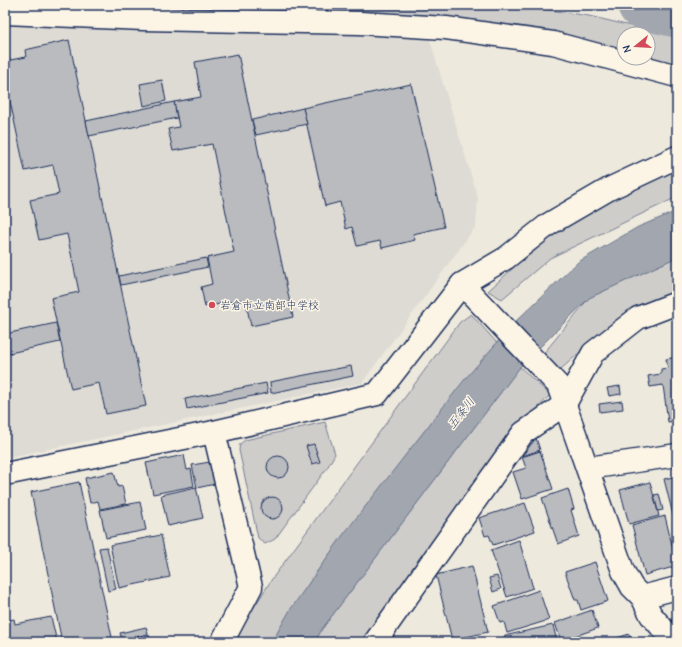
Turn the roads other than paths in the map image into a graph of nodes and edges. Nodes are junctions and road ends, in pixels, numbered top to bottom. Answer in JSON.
{"nodes":[{"id":1,"x":5,"y":13,"type":"edge"},
{"id":2,"x":677,"y":76,"type":"edge"},
{"id":3,"x":677,"y":157,"type":"edge"},
{"id":4,"x":462,"y":284,"type":"junction"},
{"id":5,"x":677,"y":303,"type":"edge"},
{"id":6,"x":561,"y":394,"type":"junction"},
{"id":7,"x":214,"y":432,"type":"junction"},
{"id":8,"x":677,"y":455,"type":"edge"},
{"id":9,"x":588,"y":468,"type":"junction"},
{"id":10,"x":5,"y":474,"type":"edge"},
{"id":11,"x":677,"y":588,"type":"edge"},
{"id":12,"x":642,"y":597,"type":"junction"},
{"id":13,"x":222,"y":642,"type":"edge"},
{"id":14,"x":375,"y":642,"type":"edge"},
{"id":15,"x":671,"y":642,"type":"edge"}],
"edges":[{"from":1,"to":2,"type":"street"},
{"from":3,"to":4,"type":"street"},
{"from":4,"to":6,"type":"street"},
{"from":4,"to":7,"type":"street"},
{"from":5,"to":6,"type":"street"},
{"from":6,"to":9,"type":"street"},
{"from":6,"to":14,"type":"street"},
{"from":7,"to":10,"type":"street"},
{"from":7,"to":13,"type":"street"},
{"from":8,"to":9,"type":"street"},
{"from":9,"to":12,"type":"street"},
{"from":11,"to":12,"type":"street"},
{"from":12,"to":15,"type":"street"}]}
